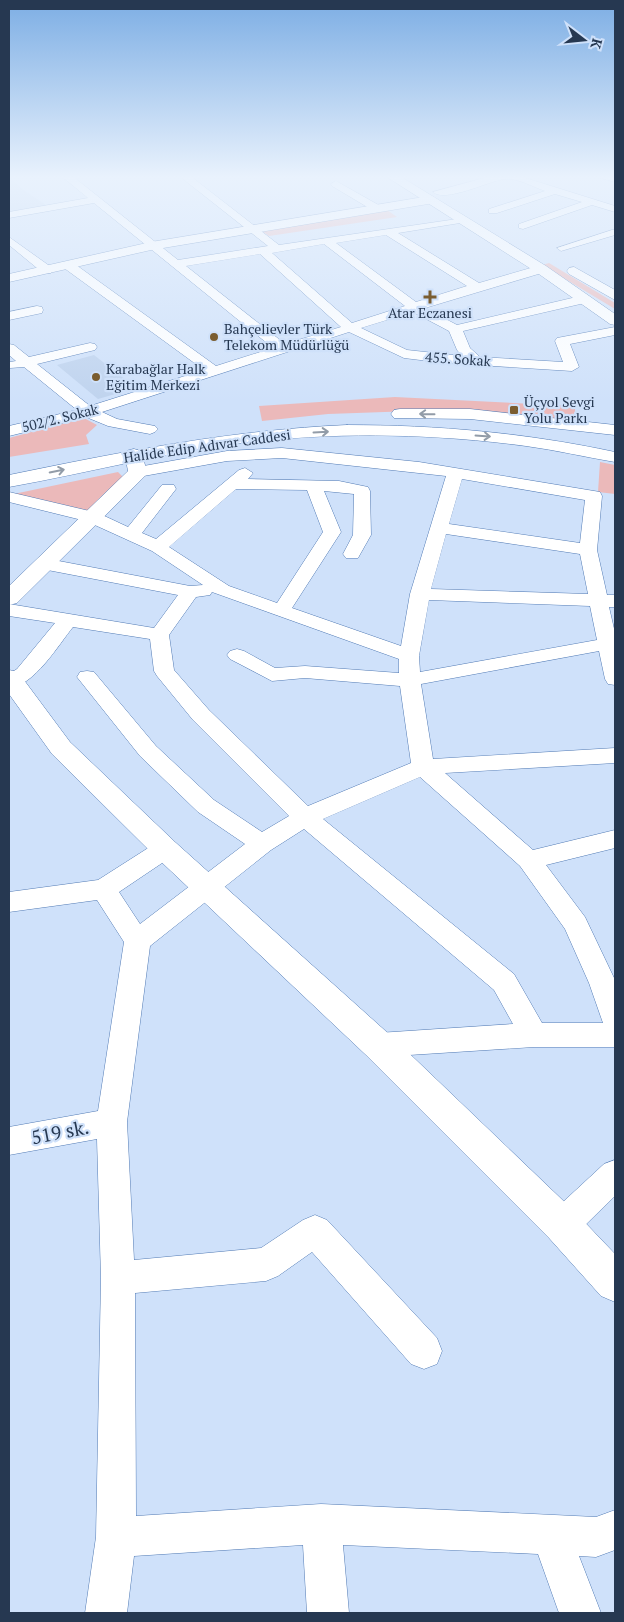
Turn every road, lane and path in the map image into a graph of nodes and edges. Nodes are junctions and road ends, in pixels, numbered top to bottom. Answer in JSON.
{"nodes":[{"id":1,"x":23,"y":251,"type":"edge"},
{"id":2,"x":132,"y":251,"type":"edge"},
{"id":3,"x":158,"y":251,"type":"edge"},
{"id":4,"x":263,"y":251,"type":"joint"},
{"id":5,"x":339,"y":251,"type":"edge"},
{"id":6,"x":419,"y":251,"type":"edge"},
{"id":7,"x":511,"y":251,"type":"edge"},
{"id":8,"x":176,"y":264,"type":"junction"},
{"id":9,"x":68,"y":266,"type":"junction"},
{"id":10,"x":564,"y":266,"type":"dead end"},
{"id":11,"x":541,"y":269,"type":"junction"},
{"id":12,"x":47,"y":270,"type":"junction"},
{"id":13,"x":9,"y":278,"type":"edge"},
{"id":14,"x":477,"y":287,"type":"junction"},
{"id":15,"x":615,"y":296,"type":"edge"},
{"id":16,"x":585,"y":299,"type":"junction"},
{"id":17,"x":414,"y":307,"type":"junction"},
{"id":18,"x":37,"y":310,"type":"dead end"},
{"id":19,"x":9,"y":316,"type":"edge"},
{"id":20,"x":615,"y":322,"type":"edge"},
{"id":21,"x":350,"y":328,"type":"junction"},
{"id":22,"x":455,"y":329,"type":"junction"},
{"id":23,"x":615,"y":330,"type":"edge"},
{"id":24,"x":90,"y":347,"type":"dead end"},
{"id":25,"x":9,"y":348,"type":"edge"},
{"id":26,"x":282,"y":349,"type":"junction"},
{"id":27,"x":475,"y":360,"type":"junction"},
{"id":28,"x":26,"y":362,"type":"junction"},
{"id":29,"x":9,"y":367,"type":"edge"},
{"id":30,"x":214,"y":371,"type":"junction"},
{"id":31,"x":88,"y":412,"type":"junction"},
{"id":32,"x":150,"y":429,"type":"dead end"},
{"id":33,"x":615,"y":430,"type":"edge"},
{"id":34,"x":9,"y":431,"type":"edge"},
{"id":35,"x":252,"y":454,"type":"junction"},
{"id":36,"x":615,"y":457,"type":"edge"},
{"id":37,"x":37,"y":458,"type":"dead end"},
{"id":38,"x":136,"y":464,"type":"junction"},
{"id":39,"x":455,"y":473,"type":"junction"},
{"id":40,"x":9,"y":481,"type":"edge"},
{"id":41,"x":234,"y":484,"type":"junction"},
{"id":42,"x":314,"y":486,"type":"junction"},
{"id":43,"x":168,"y":489,"type":"dead end"},
{"id":44,"x":9,"y":497,"type":"edge"},
{"id":45,"x":92,"y":517,"type":"junction"},
{"id":46,"x":440,"y":528,"type":"junction"},
{"id":47,"x":132,"y":534,"type":"junction"},
{"id":48,"x":158,"y":547,"type":"junction"},
{"id":49,"x":588,"y":550,"type":"junction"},
{"id":50,"x":352,"y":554,"type":"dead end"},
{"id":51,"x":43,"y":564,"type":"junction"},
{"id":52,"x":222,"y":590,"type":"junction"},
{"id":53,"x":190,"y":592,"type":"junction"},
{"id":54,"x":420,"y":594,"type":"junction"},
{"id":55,"x":9,"y":598,"type":"edge"},
{"id":56,"x":606,"y":600,"type":"edge"},
{"id":57,"x":9,"y":610,"type":"edge"},
{"id":58,"x":281,"y":611,"type":"junction"},
{"id":59,"x":68,"y":620,"type":"junction"},
{"id":60,"x":159,"y":635,"type":"junction"},
{"id":61,"x":607,"y":644,"type":"junction"},
{"id":62,"x":237,"y":655,"type":"dead end"},
{"id":63,"x":409,"y":656,"type":"junction"},
{"id":64,"x":87,"y":677,"type":"dead end"},
{"id":65,"x":10,"y":679,"type":"edge"},
{"id":66,"x":615,"y":679,"type":"edge"},
{"id":67,"x":410,"y":680,"type":"junction"},
{"id":68,"x":615,"y":755,"type":"edge"},
{"id":69,"x":423,"y":767,"type":"junction"},
{"id":70,"x":305,"y":817,"type":"junction"},
{"id":71,"x":615,"y":839,"type":"edge"},
{"id":72,"x":262,"y":844,"type":"junction"},
{"id":73,"x":165,"y":849,"type":"junction"},
{"id":74,"x":529,"y":860,"type":"junction"},
{"id":75,"x":206,"y":885,"type":"junction"},
{"id":76,"x":104,"y":889,"type":"junction"},
{"id":77,"x":9,"y":902,"type":"edge"},
{"id":78,"x":137,"y":941,"type":"junction"},
{"id":79,"x":615,"y":1018,"type":"edge"},
{"id":80,"x":534,"y":1035,"type":"junction"},
{"id":81,"x":615,"y":1035,"type":"edge"},
{"id":82,"x":378,"y":1044,"type":"junction"},
{"id":83,"x":112,"y":1122,"type":"junction"},
{"id":84,"x":9,"y":1141,"type":"edge"},
{"id":85,"x":615,"y":1175,"type":"edge"},
{"id":86,"x":562,"y":1225,"type":"junction"},
{"id":87,"x":118,"y":1278,"type":"junction"},
{"id":88,"x":615,"y":1282,"type":"edge"},
{"id":89,"x":424,"y":1351,"type":"dead end"},
{"id":90,"x":321,"y":1524,"type":"junction"},
{"id":91,"x":615,"y":1530,"type":"edge"},
{"id":92,"x":551,"y":1534,"type":"junction"},
{"id":93,"x":116,"y":1537,"type":"junction"},
{"id":94,"x":106,"y":1613,"type":"edge"},
{"id":95,"x":328,"y":1613,"type":"edge"},
{"id":96,"x":580,"y":1613,"type":"edge"}],
"edges":[{"from":1,"to":12,"type":"street"},
{"from":2,"to":9,"type":"main road"},
{"from":3,"to":8,"type":"street"},
{"from":4,"to":8,"type":"street"},
{"from":4,"to":21,"type":"street","name":"455. Sokak"},
{"from":5,"to":17,"type":"street"},
{"from":6,"to":14,"type":"street"},
{"from":7,"to":11,"type":"main road"},
{"from":8,"to":26,"type":"street"},
{"from":9,"to":12,"type":"main road"},
{"from":9,"to":30,"type":"street"},
{"from":10,"to":15,"type":"main road"},
{"from":11,"to":14,"type":"street","name":"502/2. Sokak"},
{"from":11,"to":16,"type":"main road"},
{"from":12,"to":13,"type":"main road"},
{"from":14,"to":17,"type":"street","name":"502/2. Sokak"},
{"from":16,"to":20,"type":"main road"},
{"from":16,"to":22,"type":"street"},
{"from":17,"to":21,"type":"street","name":"502/2. Sokak"},
{"from":17,"to":22,"type":"street"},
{"from":18,"to":19,"type":"street"},
{"from":21,"to":26,"type":"street","name":"502/2. Sokak"},
{"from":21,"to":27,"type":"street","name":"455. Sokak"},
{"from":22,"to":27,"type":"street"},
{"from":23,"to":27,"type":"street","name":"455. Sokak"},
{"from":24,"to":28,"type":"street"},
{"from":25,"to":28,"type":"street"},
{"from":26,"to":30,"type":"street","name":"502/2. Sokak"},
{"from":28,"to":29,"type":"street"},
{"from":28,"to":31,"type":"street"},
{"from":30,"to":31,"type":"street","name":"502/2. Sokak"},
{"from":31,"to":32,"type":"street"},
{"from":31,"to":34,"type":"street","name":"502/2. Sokak"},
{"from":33,"to":37,"type":"main road","name":"Halide Edip Adıvar Caddesi","one_way":true},
{"from":35,"to":38,"type":"street"},
{"from":35,"to":39,"type":"street"},
{"from":35,"to":41,"type":"street"},
{"from":38,"to":36,"type":"main road","name":"Halide Edip Adıvar Caddesi","one_way":true},
{"from":40,"to":38,"type":"main road","name":"Halide Edip Adıvar Caddesi","one_way":true},
{"from":38,"to":45,"type":"main road"},
{"from":39,"to":46,"type":"street"},
{"from":39,"to":49,"type":"street"},
{"from":41,"to":42,"type":"street"},
{"from":41,"to":48,"type":"street"},
{"from":42,"to":50,"type":"street"},
{"from":42,"to":58,"type":"street"},
{"from":43,"to":47,"type":"street"},
{"from":44,"to":45,"type":"street"},
{"from":45,"to":47,"type":"street"},
{"from":45,"to":51,"type":"main road"},
{"from":46,"to":49,"type":"street"},
{"from":46,"to":54,"type":"street"},
{"from":47,"to":48,"type":"street"},
{"from":48,"to":52,"type":"street"},
{"from":49,"to":56,"type":"street"},
{"from":51,"to":53,"type":"street"},
{"from":51,"to":55,"type":"main road"},
{"from":52,"to":53,"type":"street"},
{"from":52,"to":58,"type":"street"},
{"from":53,"to":60,"type":"street"},
{"from":54,"to":56,"type":"street"},
{"from":54,"to":63,"type":"street"},
{"from":56,"to":61,"type":"street"},
{"from":57,"to":59,"type":"street"},
{"from":58,"to":63,"type":"street"},
{"from":59,"to":60,"type":"street"},
{"from":59,"to":65,"type":"street"},
{"from":60,"to":70,"type":"street"},
{"from":61,"to":66,"type":"street"},
{"from":61,"to":67,"type":"street"},
{"from":62,"to":67,"type":"street"},
{"from":63,"to":67,"type":"street"},
{"from":64,"to":72,"type":"street"},
{"from":65,"to":73,"type":"main road"},
{"from":67,"to":69,"type":"street"},
{"from":68,"to":69,"type":"street"},
{"from":69,"to":70,"type":"street"},
{"from":69,"to":74,"type":"street"},
{"from":70,"to":72,"type":"street"},
{"from":70,"to":80,"type":"street"},
{"from":71,"to":74,"type":"street"},
{"from":72,"to":75,"type":"street"},
{"from":73,"to":75,"type":"main road"},
{"from":73,"to":76,"type":"street"},
{"from":74,"to":79,"type":"street"},
{"from":75,"to":78,"type":"street"},
{"from":75,"to":82,"type":"main road"},
{"from":76,"to":77,"type":"street"},
{"from":76,"to":78,"type":"street"},
{"from":78,"to":83,"type":"street"},
{"from":80,"to":81,"type":"street"},
{"from":80,"to":82,"type":"street"},
{"from":82,"to":86,"type":"main road"},
{"from":83,"to":84,"type":"street","name":"519 sk."},
{"from":83,"to":87,"type":"street"},
{"from":85,"to":86,"type":"street"},
{"from":86,"to":88,"type":"main road"},
{"from":87,"to":89,"type":"street"},
{"from":87,"to":93,"type":"street"},
{"from":90,"to":92,"type":"street"},
{"from":90,"to":93,"type":"street"},
{"from":90,"to":95,"type":"street"},
{"from":91,"to":92,"type":"street"},
{"from":92,"to":96,"type":"street"},
{"from":93,"to":94,"type":"street"}]}
